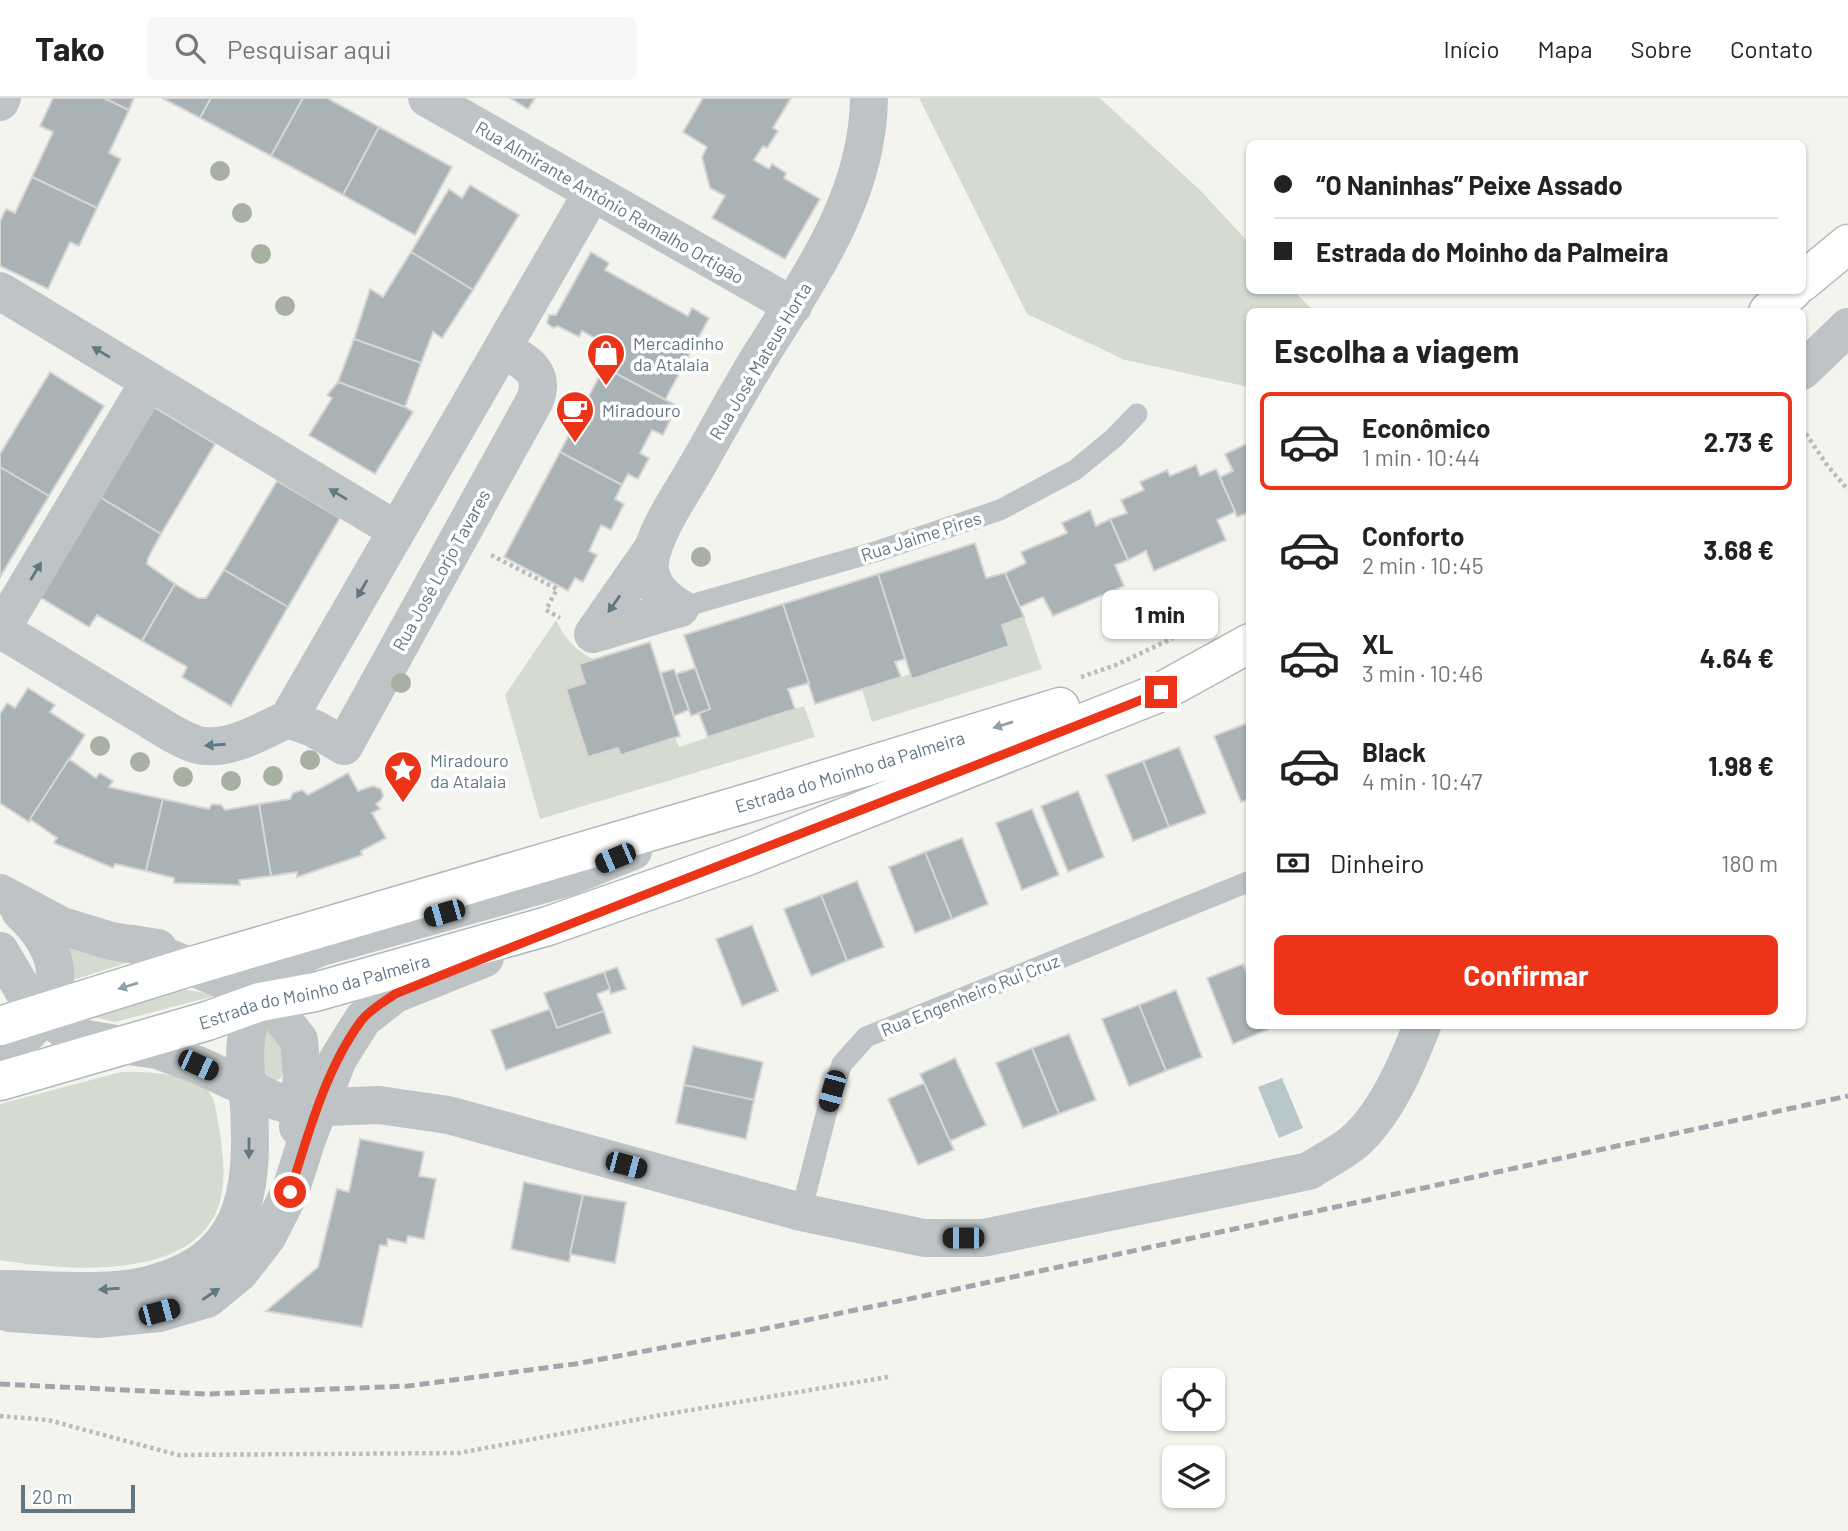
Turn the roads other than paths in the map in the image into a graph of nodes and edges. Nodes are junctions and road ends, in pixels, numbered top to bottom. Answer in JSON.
{"nodes":[{"id":1,"x":427,"y":98,"type":"edge"},
{"id":2,"x":869,"y":98,"type":"edge"},
{"id":3,"x":592,"y":193,"type":"junction"},
{"id":4,"x":1848,"y":244,"type":"edge"},
{"id":5,"x":1806,"y":279,"type":"edge"},
{"id":6,"x":0,"y":291,"type":"edge"},
{"id":7,"x":1788,"y":294,"type":"edge"},
{"id":8,"x":793,"y":306,"type":"junction"},
{"id":9,"x":1773,"y":308,"type":"edge"},
{"id":10,"x":1848,"y":327,"type":"edge"},
{"id":11,"x":503,"y":349,"type":"junction"},
{"id":12,"x":1806,"y":367,"type":"edge"},
{"id":13,"x":149,"y":382,"type":"junction"},
{"id":14,"x":1137,"y":414,"type":"dead end"},
{"id":15,"x":396,"y":530,"type":"junction"},
{"id":16,"x":653,"y":548,"type":"junction"},
{"id":17,"x":680,"y":608,"type":"junction"},
{"id":18,"x":0,"y":630,"type":"edge"},
{"id":19,"x":1246,"y":632,"type":"edge"},
{"id":20,"x":1246,"y":645,"type":"edge"},
{"id":21,"x":288,"y":719,"type":"junction"},
{"id":22,"x":751,"y":802,"type":"junction"},
{"id":23,"x":675,"y":881,"type":"junction"},
{"id":24,"x":1246,"y":883,"type":"edge"},
{"id":25,"x":0,"y":895,"type":"edge"},
{"id":26,"x":295,"y":936,"type":"junction"},
{"id":27,"x":134,"y":944,"type":"junction"},
{"id":28,"x":0,"y":951,"type":"edge"},
{"id":29,"x":192,"y":966,"type":"junction"},
{"id":30,"x":260,"y":1002,"type":"junction"},
{"id":31,"x":43,"y":1012,"type":"junction"},
{"id":32,"x":0,"y":1026,"type":"edge"},
{"id":33,"x":1421,"y":1029,"type":"edge"},
{"id":34,"x":122,"y":1045,"type":"junction"},
{"id":35,"x":0,"y":1058,"type":"edge"},
{"id":36,"x":0,"y":1081,"type":"edge"},
{"id":37,"x":246,"y":1088,"type":"junction"},
{"id":38,"x":316,"y":1098,"type":"junction"},
{"id":39,"x":801,"y":1212,"type":"junction"},
{"id":40,"x":0,"y":1289,"type":"edge"},
{"id":41,"x":0,"y":1313,"type":"edge"}],
"edges":[{"from":1,"to":3,"type":"street","name":"Rua Almirante António Ramalho Ortigão"},
{"from":2,"to":8,"type":"street","name":"Rua José Mateus Horta"},
{"from":3,"to":8,"type":"street","name":"Rua Almirante António Ramalho Ortigão"},
{"from":3,"to":11,"type":"street"},
{"from":4,"to":5,"type":"main road"},
{"from":13,"to":6,"type":"street","one_way":true},
{"from":7,"to":9,"type":"main road"},
{"from":8,"to":16,"type":"street","name":"Rua José Mateus Horta"},
{"from":10,"to":12,"type":"street"},
{"from":11,"to":15,"type":"street"},
{"from":11,"to":21,"type":"street","name":"Rua José Lorjo Tavares"},
{"from":15,"to":13,"type":"street","one_way":true},
{"from":18,"to":13,"type":"street","one_way":true},
{"from":14,"to":17,"type":"lane","name":"Rua Jaime Pires"},
{"from":15,"to":21,"type":"street","one_way":true},
{"from":16,"to":17,"type":"street","name":"Rua José Mateus Horta"},
{"from":16,"to":17,"type":"street","one_way":true},
{"from":21,"to":18,"type":"street","one_way":true},
{"from":19,"to":22,"type":"main road","name":"Estrada do Moinho da Palmeira","one_way":true},
{"from":20,"to":23,"type":"main road","name":"Estrada do Moinho da Palmeira"},
{"from":22,"to":26,"type":"main road","name":"Estrada do Moinho da Palmeira"},
{"from":22,"to":30,"type":"street"},
{"from":23,"to":30,"type":"main road","name":"Estrada do Moinho da Palmeira"},
{"from":23,"to":38,"type":"street"},
{"from":24,"to":39,"type":"lane","name":"Rua Engenheiro Rui Cruz"},
{"from":25,"to":27,"type":"street"},
{"from":25,"to":31,"type":"street"},
{"from":26,"to":27,"type":"street"},
{"from":26,"to":29,"type":"main road","name":"Estrada do Moinho da Palmeira"},
{"from":27,"to":29,"type":"street"},
{"from":28,"to":31,"type":"street"},
{"from":29,"to":30,"type":"street"},
{"from":29,"to":31,"type":"main road","name":"Estrada do Moinho da Palmeira","one_way":true},
{"from":30,"to":34,"type":"main road","name":"Estrada do Moinho da Palmeira"},
{"from":30,"to":37,"type":"street"},
{"from":30,"to":38,"type":"street"},
{"from":31,"to":32,"type":"main road","name":"Estrada do Moinho da Palmeira"},
{"from":31,"to":34,"type":"street"},
{"from":31,"to":35,"type":"street"},
{"from":33,"to":39,"type":"street"},
{"from":34,"to":36,"type":"main road","name":"Estrada do Moinho da Palmeira"},
{"from":34,"to":37,"type":"street"},
{"from":37,"to":38,"type":"street"},
{"from":37,"to":40,"type":"street","one_way":true},
{"from":38,"to":39,"type":"street"},
{"from":41,"to":38,"type":"street","one_way":true}]}
